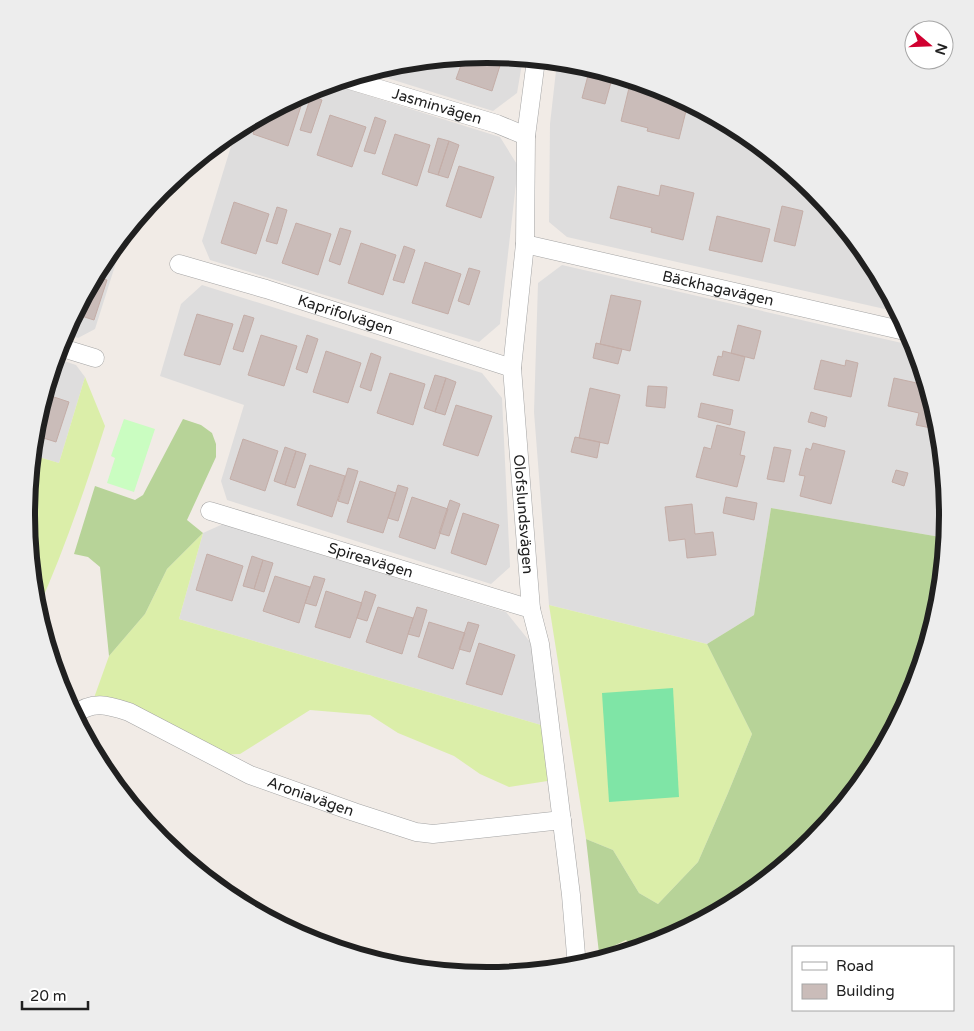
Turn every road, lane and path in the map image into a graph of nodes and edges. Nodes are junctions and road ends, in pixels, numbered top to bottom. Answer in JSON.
{"nodes":[{"id":1,"x":535,"y":66,"type":"edge"},
{"id":2,"x":358,"y":83,"type":"edge"},
{"id":3,"x":526,"y":136,"type":"junction"},
{"id":4,"x":525,"y":244,"type":"junction"},
{"id":5,"x":179,"y":264,"type":"dead end"},
{"id":6,"x":899,"y":330,"type":"edge"},
{"id":7,"x":67,"y":349,"type":"edge"},
{"id":8,"x":95,"y":358,"type":"dead end"},
{"id":9,"x":512,"y":368,"type":"junction"},
{"id":10,"x":210,"y":511,"type":"dead end"},
{"id":11,"x":531,"y":610,"type":"junction"},
{"id":12,"x":80,"y":710,"type":"edge"},
{"id":13,"x":562,"y":820,"type":"junction"},
{"id":14,"x":576,"y":959,"type":"edge"}],
"edges":[{"from":1,"to":3,"type":"street","name":"Olofslundsvägen"},
{"from":2,"to":3,"type":"street","name":"Jasminvägen"},
{"from":3,"to":4,"type":"street","name":"Olofslundsvägen"},
{"from":4,"to":6,"type":"street","name":"Bäckhagavägen"},
{"from":4,"to":9,"type":"street","name":"Olofslundsvägen"},
{"from":5,"to":9,"type":"street","name":"Kaprifolvägen"},
{"from":7,"to":8,"type":"street"},
{"from":9,"to":11,"type":"street","name":"Olofslundsvägen"},
{"from":10,"to":11,"type":"street","name":"Spireavägen"},
{"from":11,"to":13,"type":"street","name":"Olofslundsvägen"},
{"from":12,"to":13,"type":"street","name":"Aroniavägen"},
{"from":13,"to":14,"type":"street","name":"Olofslundsvägen"}]}
